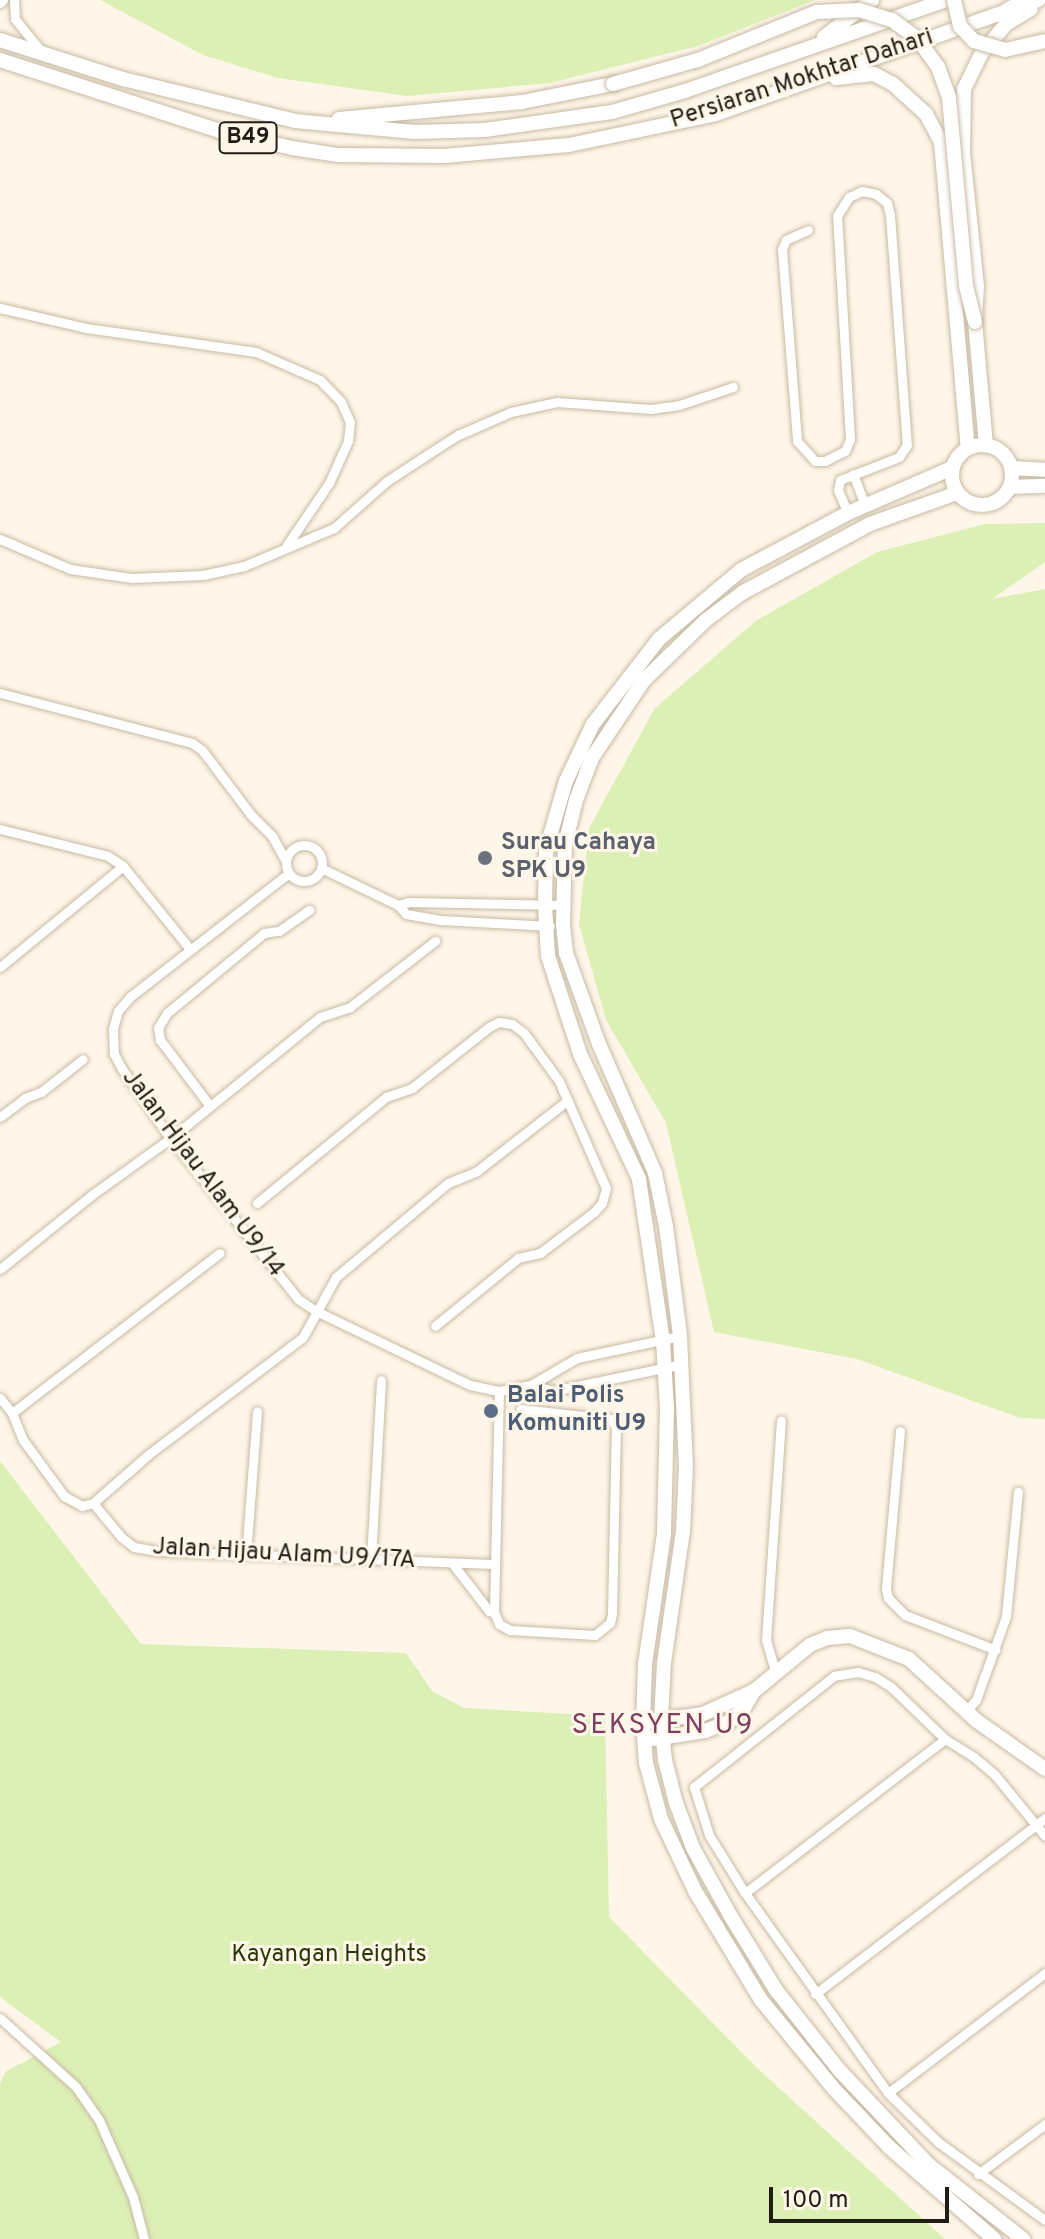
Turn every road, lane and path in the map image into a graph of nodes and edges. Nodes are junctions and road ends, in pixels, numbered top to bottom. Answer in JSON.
{"nodes":[{"id":1,"x":14,"y":0,"type":"edge"},
{"id":2,"x":872,"y":0,"type":"edge"},
{"id":3,"x":947,"y":0,"type":"edge"},
{"id":4,"x":954,"y":0,"type":"edge"},
{"id":5,"x":1027,"y":0,"type":"edge"},
{"id":6,"x":1038,"y":0,"type":"edge"},
{"id":7,"x":1045,"y":0,"type":"edge"},
{"id":8,"x":1007,"y":11,"type":"junction"},
{"id":9,"x":0,"y":40,"type":"edge"},
{"id":10,"x":1045,"y":41,"type":"edge"},
{"id":11,"x":44,"y":53,"type":"junction"},
{"id":12,"x":796,"y":53,"type":"junction"},
{"id":13,"x":0,"y":60,"type":"edge"},
{"id":14,"x":812,"y":81,"type":"junction"},
{"id":15,"x":295,"y":121,"type":"junction"},
{"id":16,"x":808,"y":230,"type":"dead end"},
{"id":17,"x":0,"y":308,"type":"edge"},
{"id":18,"x":975,"y":322,"type":"junction"},
{"id":19,"x":733,"y":387,"type":"dead end"},
{"id":20,"x":986,"y":445,"type":"junction"},
{"id":21,"x":968,"y":448,"type":"junction"},
{"id":22,"x":952,"y":468,"type":"junction"},
{"id":23,"x":1011,"y":468,"type":"junction"},
{"id":24,"x":1045,"y":470,"type":"edge"},
{"id":25,"x":853,"y":474,"type":"junction"},
{"id":26,"x":1045,"y":486,"type":"edge"},
{"id":27,"x":1010,"y":487,"type":"junction"},
{"id":28,"x":957,"y":493,"type":"junction"},
{"id":29,"x":865,"y":505,"type":"junction"},
{"id":30,"x":848,"y":513,"type":"junction"},
{"id":31,"x":0,"y":539,"type":"edge"},
{"id":32,"x":287,"y":545,"type":"junction"},
{"id":33,"x":0,"y":693,"type":"edge"},
{"id":34,"x":0,"y":829,"type":"edge"},
{"id":35,"x":272,"y":836,"type":"junction"},
{"id":36,"x":303,"y":845,"type":"junction"},
{"id":37,"x":286,"y":861,"type":"junction"},
{"id":38,"x":123,"y":866,"type":"junction"},
{"id":39,"x":321,"y":868,"type":"junction"},
{"id":40,"x":289,"y":873,"type":"junction"},
{"id":41,"x":398,"y":905,"type":"junction"},
{"id":42,"x":545,"y":905,"type":"junction"},
{"id":43,"x":563,"y":905,"type":"junction"},
{"id":44,"x":309,"y":910,"type":"dead end"},
{"id":45,"x":563,"y":925,"type":"junction"},
{"id":46,"x":546,"y":927,"type":"junction"},
{"id":47,"x":435,"y":941,"type":"dead end"},
{"id":48,"x":190,"y":949,"type":"junction"},
{"id":49,"x":0,"y":967,"type":"edge"},
{"id":50,"x":83,"y":1059,"type":"dead end"},
{"id":51,"x":568,"y":1100,"type":"junction"},
{"id":52,"x":210,"y":1106,"type":"junction"},
{"id":53,"x":0,"y":1117,"type":"edge"},
{"id":54,"x":171,"y":1138,"type":"junction"},
{"id":55,"x":257,"y":1203,"type":"dead end"},
{"id":56,"x":220,"y":1253,"type":"dead end"},
{"id":57,"x":0,"y":1269,"type":"edge"},
{"id":58,"x":316,"y":1311,"type":"junction"},
{"id":59,"x":435,"y":1326,"type":"dead end"},
{"id":60,"x":680,"y":1336,"type":"junction"},
{"id":61,"x":663,"y":1341,"type":"junction"},
{"id":62,"x":682,"y":1364,"type":"junction"},
{"id":63,"x":665,"y":1368,"type":"junction"},
{"id":64,"x":381,"y":1380,"type":"dead end"},
{"id":65,"x":531,"y":1385,"type":"junction"},
{"id":66,"x":499,"y":1391,"type":"junction"},
{"id":67,"x":0,"y":1398,"type":"edge"},
{"id":68,"x":521,"y":1409,"type":"dead end"},
{"id":69,"x":257,"y":1411,"type":"dead end"},
{"id":70,"x":12,"y":1413,"type":"junction"},
{"id":71,"x":781,"y":1421,"type":"dead end"},
{"id":72,"x":900,"y":1431,"type":"dead end"},
{"id":73,"x":1018,"y":1492,"type":"dead end"},
{"id":74,"x":93,"y":1503,"type":"junction"},
{"id":75,"x":246,"y":1555,"type":"junction"},
{"id":76,"x":371,"y":1560,"type":"junction"},
{"id":77,"x":452,"y":1563,"type":"junction"},
{"id":78,"x":494,"y":1564,"type":"junction"},
{"id":79,"x":494,"y":1612,"type":"junction"},
{"id":80,"x":996,"y":1650,"type":"junction"},
{"id":81,"x":775,"y":1671,"type":"junction"},
{"id":82,"x":663,"y":1688,"type":"junction"},
{"id":83,"x":754,"y":1691,"type":"junction"},
{"id":84,"x":967,"y":1710,"type":"junction"},
{"id":85,"x":686,"y":1717,"type":"junction"},
{"id":86,"x":661,"y":1720,"type":"junction"},
{"id":87,"x":643,"y":1723,"type":"junction"},
{"id":88,"x":690,"y":1733,"type":"junction"},
{"id":89,"x":663,"y":1737,"type":"junction"},
{"id":90,"x":945,"y":1739,"type":"junction"},
{"id":91,"x":644,"y":1740,"type":"junction"},
{"id":92,"x":665,"y":1760,"type":"junction"},
{"id":93,"x":1045,"y":1769,"type":"edge"},
{"id":94,"x":1045,"y":1818,"type":"edge"},
{"id":95,"x":1036,"y":1825,"type":"junction"},
{"id":96,"x":1045,"y":1836,"type":"edge"},
{"id":97,"x":745,"y":1893,"type":"junction"},
{"id":98,"x":1045,"y":1973,"type":"edge"},
{"id":99,"x":815,"y":1994,"type":"junction"},
{"id":100,"x":0,"y":2018,"type":"edge"},
{"id":101,"x":888,"y":2093,"type":"junction"},
{"id":102,"x":1045,"y":2124,"type":"edge"},
{"id":103,"x":978,"y":2174,"type":"junction"},
{"id":104,"x":1045,"y":2220,"type":"edge"},
{"id":105,"x":144,"y":2239,"type":"edge"},
{"id":106,"x":994,"y":2239,"type":"edge"},
{"id":107,"x":1023,"y":2239,"type":"edge"}],
"edges":[{"from":1,"to":11,"type":"street"},
{"from":2,"to":12,"type":"street","number":"B49"},
{"from":3,"to":12,"type":"street","name":"Persiaran Mokhtar Dahari","number":"B49"},
{"from":4,"to":10,"type":"street","bridge":true},
{"from":5,"to":8,"type":"highway"},
{"from":6,"to":8,"type":"street","name":"Persiaran Mokhtar Dahari","number":"B49"},
{"from":7,"to":18,"type":"street"},
{"from":8,"to":14,"type":"street","name":"Persiaran Mokhtar Dahari","number":"B49"},
{"from":9,"to":11,"type":"street","name":"Persiaran Mokhtar Dahari","number":"B49"},
{"from":11,"to":15,"type":"street","name":"Persiaran Mokhtar Dahari","number":"B49"},
{"from":12,"to":15,"type":"street","name":"Persiaran Mokhtar Dahari","number":"B49"},
{"from":13,"to":14,"type":"street","name":"Persiaran Mokhtar Dahari","number":"B49"},
{"from":14,"to":21,"type":"street"},
{"from":15,"to":18,"type":"street","bridge":true},
{"from":16,"to":25,"type":"street"},
{"from":17,"to":32,"type":"street"},
{"from":18,"to":20,"type":"street"},
{"from":19,"to":32,"type":"street"},
{"from":20,"to":21,"type":"street"},
{"from":20,"to":23,"type":"street"},
{"from":21,"to":22,"type":"street"},
{"from":22,"to":28,"type":"street"},
{"from":22,"to":29,"type":"street"},
{"from":23,"to":24,"type":"street"},
{"from":23,"to":27,"type":"street"},
{"from":25,"to":29,"type":"street"},
{"from":25,"to":30,"type":"street"},
{"from":26,"to":27,"type":"street"},
{"from":27,"to":28,"type":"street"},
{"from":28,"to":43,"type":"street"},
{"from":29,"to":30,"type":"street"},
{"from":30,"to":42,"type":"street"},
{"from":31,"to":32,"type":"street"},
{"from":33,"to":35,"type":"street"},
{"from":34,"to":38,"type":"street"},
{"from":35,"to":36,"type":"street"},
{"from":35,"to":37,"type":"street"},
{"from":36,"to":37,"type":"street"},
{"from":36,"to":39,"type":"street"},
{"from":37,"to":40,"type":"street"},
{"from":38,"to":48,"type":"street"},
{"from":38,"to":49,"type":"street"},
{"from":39,"to":40,"type":"street"},
{"from":39,"to":41,"type":"street"},
{"from":40,"to":48,"type":"street","name":"Jalan Hijau Alam U9/14"},
{"from":41,"to":42,"type":"street"},
{"from":41,"to":46,"type":"street"},
{"from":42,"to":43,"type":"street"},
{"from":42,"to":46,"type":"street"},
{"from":43,"to":45,"type":"street"},
{"from":44,"to":52,"type":"street"},
{"from":45,"to":46,"type":"street"},
{"from":45,"to":60,"type":"street"},
{"from":46,"to":61,"type":"street"},
{"from":47,"to":52,"type":"street"},
{"from":48,"to":54,"type":"street","name":"Jalan Hijau Alam U9/14"},
{"from":50,"to":53,"type":"street"},
{"from":51,"to":55,"type":"street"},
{"from":51,"to":58,"type":"street"},
{"from":51,"to":59,"type":"street"},
{"from":52,"to":54,"type":"street"},
{"from":54,"to":57,"type":"street"},
{"from":54,"to":58,"type":"street","name":"Jalan Hijau Alam U9/14"},
{"from":56,"to":70,"type":"street"},
{"from":58,"to":66,"type":"street","name":"Jalan Hijau Alam U9/14"},
{"from":58,"to":74,"type":"street"},
{"from":60,"to":61,"type":"street"},
{"from":60,"to":62,"type":"street"},
{"from":61,"to":63,"type":"street"},
{"from":61,"to":65,"type":"street"},
{"from":62,"to":63,"type":"street"},
{"from":62,"to":82,"type":"street"},
{"from":63,"to":65,"type":"street"},
{"from":63,"to":87,"type":"street"},
{"from":64,"to":76,"type":"street"},
{"from":65,"to":66,"type":"street","name":"Jalan Hijau Alam U9/14"},
{"from":66,"to":78,"type":"street"},
{"from":67,"to":70,"type":"street"},
{"from":68,"to":79,"type":"street"},
{"from":69,"to":75,"type":"street"},
{"from":70,"to":74,"type":"street"},
{"from":71,"to":81,"type":"street"},
{"from":72,"to":80,"type":"street"},
{"from":73,"to":80,"type":"street"},
{"from":74,"to":75,"type":"street","name":"Jalan Hijau Alam U9/17A"},
{"from":75,"to":76,"type":"street","name":"Jalan Hijau Alam U9/17A"},
{"from":76,"to":77,"type":"street","name":"Jalan Hijau Alam U9/17A"},
{"from":77,"to":78,"type":"street","name":"Jalan Hijau Alam U9/17A"},
{"from":77,"to":79,"type":"street"},
{"from":78,"to":79,"type":"street"},
{"from":80,"to":84,"type":"street"},
{"from":81,"to":83,"type":"street"},
{"from":81,"to":84,"type":"street"},
{"from":82,"to":85,"type":"street"},
{"from":82,"to":86,"type":"street"},
{"from":83,"to":85,"type":"street"},
{"from":83,"to":88,"type":"street"},
{"from":84,"to":93,"type":"street"},
{"from":85,"to":86,"type":"street"},
{"from":86,"to":87,"type":"street"},
{"from":86,"to":89,"type":"street"},
{"from":87,"to":91,"type":"street"},
{"from":88,"to":89,"type":"street"},
{"from":88,"to":92,"type":"street"},
{"from":89,"to":91,"type":"street"},
{"from":89,"to":92,"type":"street"},
{"from":90,"to":95,"type":"street"},
{"from":90,"to":97,"type":"street"},
{"from":90,"to":97,"type":"street"},
{"from":91,"to":106,"type":"street"},
{"from":92,"to":107,"type":"street"},
{"from":94,"to":95,"type":"street"},
{"from":95,"to":96,"type":"street"},
{"from":95,"to":99,"type":"street"},
{"from":97,"to":99,"type":"street"},
{"from":98,"to":101,"type":"street"},
{"from":99,"to":101,"type":"street"},
{"from":100,"to":105,"type":"street"},
{"from":101,"to":103,"type":"street"},
{"from":102,"to":103,"type":"street"},
{"from":103,"to":104,"type":"street"}]}
